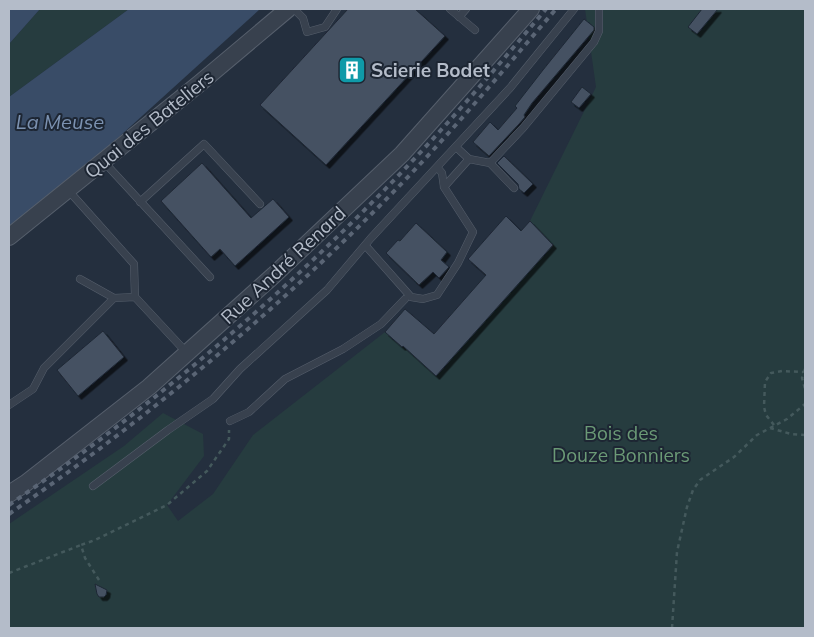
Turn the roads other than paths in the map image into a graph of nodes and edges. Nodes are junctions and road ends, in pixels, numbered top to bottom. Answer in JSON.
{"nodes":[{"id":1,"x":288,"y":9,"type":"edge"},
{"id":2,"x":294,"y":9,"type":"edge"},
{"id":3,"x":337,"y":9,"type":"edge"},
{"id":4,"x":450,"y":9,"type":"edge"},
{"id":5,"x":466,"y":9,"type":"edge"},
{"id":6,"x":531,"y":9,"type":"edge"},
{"id":7,"x":574,"y":9,"type":"edge"},
{"id":8,"x":599,"y":9,"type":"edge"},
{"id":9,"x":459,"y":17,"type":"junction"},
{"id":10,"x":475,"y":30,"type":"dead end"},
{"id":11,"x":456,"y":147,"type":"junction"},
{"id":12,"x":469,"y":159,"type":"junction"},
{"id":13,"x":104,"y":162,"type":"junction"},
{"id":14,"x":490,"y":163,"type":"junction"},
{"id":15,"x":437,"y":167,"type":"junction"},
{"id":16,"x":444,"y":187,"type":"junction"},
{"id":17,"x":514,"y":188,"type":"dead end"},
{"id":18,"x":68,"y":190,"type":"junction"},
{"id":19,"x":140,"y":202,"type":"junction"},
{"id":20,"x":260,"y":204,"type":"dead end"},
{"id":21,"x":9,"y":238,"type":"edge"},
{"id":22,"x":366,"y":245,"type":"junction"},
{"id":23,"x":210,"y":277,"type":"dead end"},
{"id":24,"x":80,"y":279,"type":"dead end"},
{"id":25,"x":135,"y":297,"type":"junction"},
{"id":26,"x":114,"y":298,"type":"junction"},
{"id":27,"x":405,"y":299,"type":"dead end"},
{"id":28,"x":187,"y":353,"type":"junction"},
{"id":29,"x":9,"y":405,"type":"edge"},
{"id":30,"x":230,"y":421,"type":"road end"},
{"id":31,"x":93,"y":486,"type":"dead end"},
{"id":32,"x":9,"y":494,"type":"edge"}],
"edges":[{"from":1,"to":13,"type":"street","name":"Quai des Bateliers"},
{"from":2,"to":3,"type":"lane"},
{"from":4,"to":9,"type":"lane"},
{"from":5,"to":9,"type":"lane"},
{"from":6,"to":28,"type":"street","name":"Rue André Renard"},
{"from":7,"to":11,"type":"lane"},
{"from":8,"to":14,"type":"lane"},
{"from":9,"to":10,"type":"lane"},
{"from":11,"to":12,"type":"lane"},
{"from":11,"to":15,"type":"lane"},
{"from":12,"to":14,"type":"lane"},
{"from":12,"to":16,"type":"lane"},
{"from":13,"to":18,"type":"street","name":"Quai des Bateliers"},
{"from":13,"to":19,"type":"lane"},
{"from":14,"to":17,"type":"lane"},
{"from":15,"to":16,"type":"lane"},
{"from":15,"to":22,"type":"lane"},
{"from":16,"to":22,"type":"lane"},
{"from":18,"to":21,"type":"street","name":"Quai des Bateliers"},
{"from":18,"to":25,"type":"lane"},
{"from":19,"to":20,"type":"lane"},
{"from":19,"to":23,"type":"lane"},
{"from":22,"to":31,"type":"lane"},
{"from":24,"to":26,"type":"lane"},
{"from":25,"to":26,"type":"lane"},
{"from":25,"to":28,"type":"lane"},
{"from":26,"to":29,"type":"lane"},
{"from":27,"to":30,"type":"lane"},
{"from":28,"to":32,"type":"street","name":"Rue André Renard"}]}
